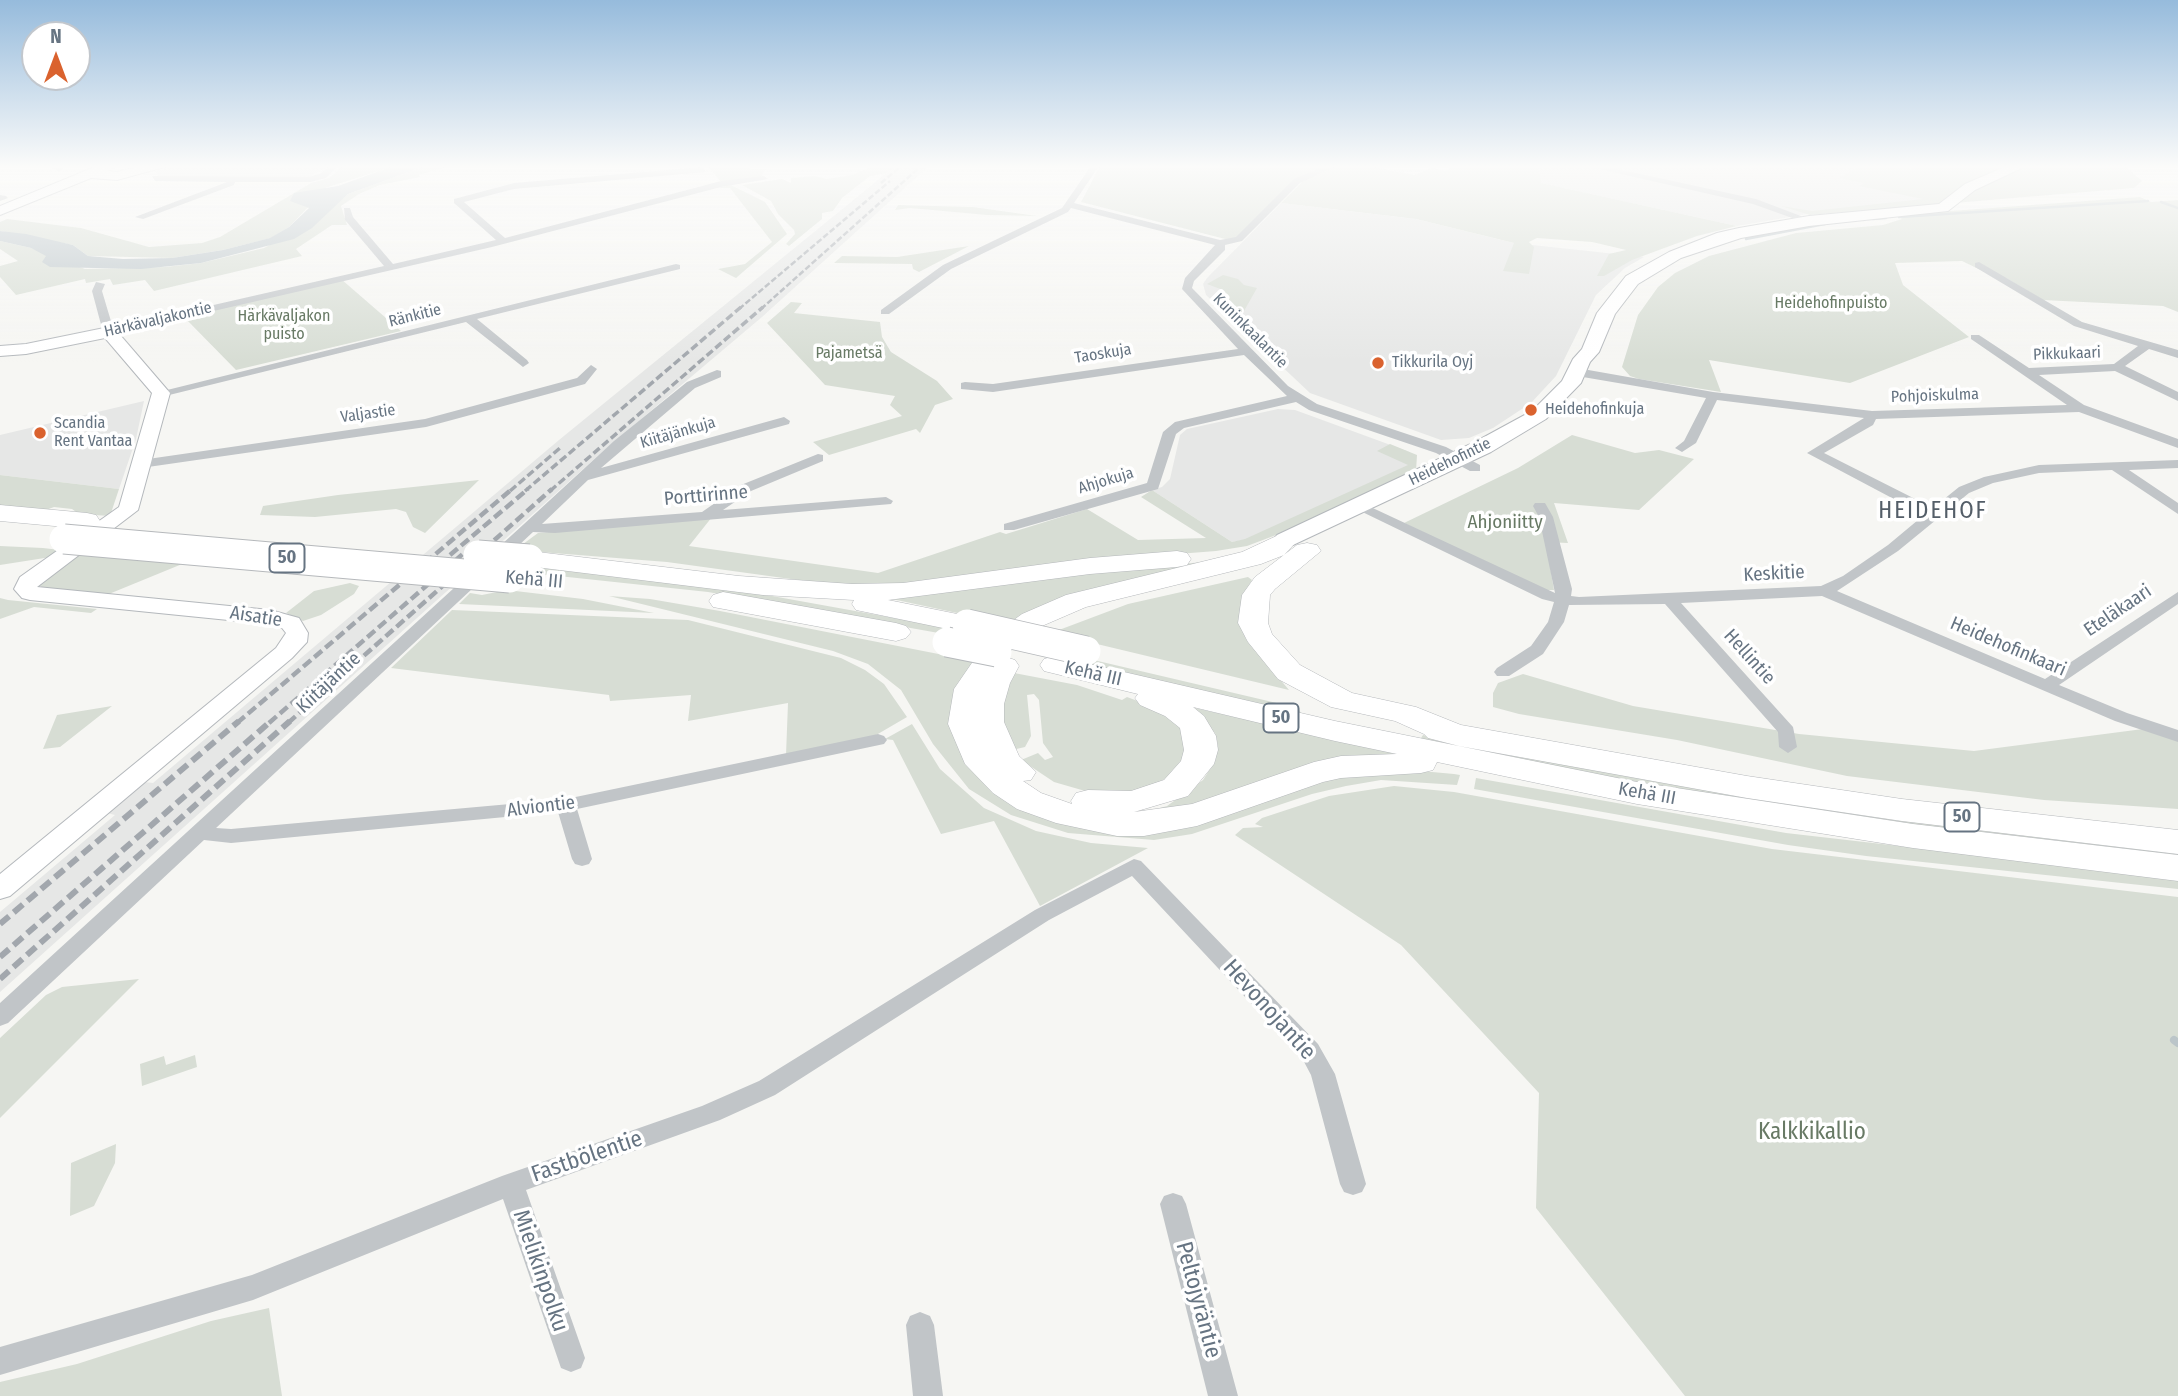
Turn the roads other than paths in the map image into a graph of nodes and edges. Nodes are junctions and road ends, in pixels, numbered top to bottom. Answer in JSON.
{"nodes":[{"id":1,"x":360,"y":231,"type":"edge"},
{"id":2,"x":492,"y":231,"type":"edge"},
{"id":3,"x":541,"y":231,"type":"edge"},
{"id":4,"x":1019,"y":231,"type":"edge"},
{"id":5,"x":1174,"y":231,"type":"edge"},
{"id":6,"x":1247,"y":231,"type":"edge"},
{"id":7,"x":1750,"y":231,"type":"edge"},
{"id":8,"x":503,"y":241,"type":"junction"},
{"id":9,"x":1220,"y":243,"type":"junction"},
{"id":10,"x":1979,"y":265,"type":"dead end"},
{"id":11,"x":390,"y":266,"type":"junction"},
{"id":12,"x":676,"y":267,"type":"dead end"},
{"id":13,"x":100,"y":284,"type":"dead end"},
{"id":14,"x":885,"y":312,"type":"dead end"},
{"id":15,"x":470,"y":319,"type":"junction"},
{"id":16,"x":109,"y":332,"type":"junction"},
{"id":17,"x":1975,"y":337,"type":"dead end"},
{"id":18,"x":2145,"y":346,"type":"junction"},
{"id":19,"x":0,"y":351,"type":"edge"},
{"id":20,"x":1246,"y":351,"type":"junction"},
{"id":21,"x":2178,"y":354,"type":"edge"},
{"id":22,"x":523,"y":363,"type":"dead end"},
{"id":23,"x":2117,"y":367,"type":"junction"},
{"id":24,"x":591,"y":369,"type":"dead end"},
{"id":25,"x":2024,"y":372,"type":"junction"},
{"id":26,"x":1583,"y":373,"type":"junction"},
{"id":27,"x":717,"y":374,"type":"dead end"},
{"id":28,"x":965,"y":386,"type":"dead end"},
{"id":29,"x":161,"y":393,"type":"junction"},
{"id":30,"x":1713,"y":396,"type":"junction"},
{"id":31,"x":2178,"y":397,"type":"edge"},
{"id":32,"x":1296,"y":398,"type":"junction"},
{"id":33,"x":2080,"y":408,"type":"junction"},
{"id":34,"x":1871,"y":415,"type":"junction"},
{"id":35,"x":784,"y":421,"type":"dead end"},
{"id":36,"x":2178,"y":444,"type":"edge"},
{"id":37,"x":1682,"y":448,"type":"dead end"},
{"id":38,"x":818,"y":458,"type":"dead end"},
{"id":39,"x":1462,"y":463,"type":"junction"},
{"id":40,"x":141,"y":464,"type":"junction"},
{"id":41,"x":2178,"y":464,"type":"edge"},
{"id":42,"x":2116,"y":467,"type":"junction"},
{"id":43,"x":581,"y":477,"type":"junction"},
{"id":44,"x":886,"y":501,"type":"dead end"},
{"id":45,"x":1357,"y":506,"type":"junction"},
{"id":46,"x":1540,"y":506,"type":"dead end"},
{"id":47,"x":2178,"y":510,"type":"edge"},
{"id":48,"x":0,"y":513,"type":"edge"},
{"id":49,"x":707,"y":515,"type":"junction"},
{"id":50,"x":1935,"y":515,"type":"junction"},
{"id":51,"x":1378,"y":516,"type":"junction"},
{"id":52,"x":529,"y":527,"type":"junction"},
{"id":53,"x":1009,"y":527,"type":"dead end"},
{"id":54,"x":0,"y":532,"type":"edge"},
{"id":55,"x":1296,"y":546,"type":"junction"},
{"id":56,"x":519,"y":568,"type":"junction"},
{"id":57,"x":743,"y":583,"type":"junction"},
{"id":58,"x":1824,"y":591,"type":"junction"},
{"id":59,"x":2178,"y":597,"type":"edge"},
{"id":60,"x":1669,"y":599,"type":"junction"},
{"id":61,"x":1562,"y":600,"type":"junction"},
{"id":62,"x":957,"y":633,"type":"junction"},
{"id":63,"x":1055,"y":665,"type":"junction"},
{"id":64,"x":1503,"y":672,"type":"dead end"},
{"id":65,"x":2046,"y":685,"type":"junction"},
{"id":66,"x":1461,"y":736,"type":"junction"},
{"id":67,"x":2178,"y":736,"type":"edge"},
{"id":68,"x":878,"y":740,"type":"dead end"},
{"id":69,"x":1788,"y":747,"type":"dead end"},
{"id":70,"x":1507,"y":768,"type":"junction"},
{"id":71,"x":566,"y":805,"type":"junction"},
{"id":72,"x":199,"y":833,"type":"junction"},
{"id":73,"x":2178,"y":842,"type":"edge"},
{"id":74,"x":582,"y":859,"type":"dead end"},
{"id":75,"x":1134,"y":866,"type":"joint"},
{"id":76,"x":2178,"y":868,"type":"edge"},
{"id":77,"x":0,"y":889,"type":"edge"},
{"id":78,"x":0,"y":1017,"type":"edge"},
{"id":79,"x":511,"y":1184,"type":"junction"},
{"id":80,"x":1353,"y":1184,"type":"dead end"},
{"id":81,"x":1173,"y":1204,"type":"dead end"},
{"id":82,"x":920,"y":1325,"type":"dead end"},
{"id":83,"x":571,"y":1358,"type":"dead end"},
{"id":84,"x":0,"y":1361,"type":"edge"},
{"id":85,"x":928,"y":1396,"type":"edge"},
{"id":86,"x":1223,"y":1396,"type":"edge"}],
"edges":[{"from":1,"to":11,"type":"street"},
{"from":2,"to":8,"type":"street"},
{"from":3,"to":8,"type":"street","name":"Härkävaljakontie"},
{"from":4,"to":14,"type":"street"},
{"from":5,"to":9,"type":"street"},
{"from":6,"to":9,"type":"street"},
{"from":7,"to":26,"type":"main road"},
{"from":8,"to":11,"type":"street","name":"Härkävaljakontie"},
{"from":9,"to":20,"type":"street","name":"Kuninkaalantie"},
{"from":10,"to":18,"type":"street"},
{"from":11,"to":16,"type":"street","name":"Härkävaljakontie"},
{"from":12,"to":15,"type":"street","name":"Ränkitie"},
{"from":13,"to":16,"type":"street"},
{"from":15,"to":22,"type":"street"},
{"from":15,"to":29,"type":"street","name":"Ränkitie"},
{"from":16,"to":19,"type":"street","name":"Härkävaljakontie"},
{"from":16,"to":29,"type":"street"},
{"from":17,"to":25,"type":"street"},
{"from":18,"to":21,"type":"street"},
{"from":18,"to":23,"type":"street","name":"Pikkukaari"},
{"from":20,"to":28,"type":"street","name":"Taoskuja"},
{"from":20,"to":32,"type":"street","name":"Kuninkaalantie"},
{"from":23,"to":25,"type":"street","name":"Pikkukaari"},
{"from":23,"to":31,"type":"street"},
{"from":24,"to":40,"type":"street","name":"Valjastie"},
{"from":25,"to":33,"type":"street"},
{"from":26,"to":30,"type":"street"},
{"from":26,"to":39,"type":"main road","name":"Heidehofintie"},
{"from":27,"to":43,"type":"street","name":"Kiitäjäntie"},
{"from":29,"to":40,"type":"street"},
{"from":30,"to":34,"type":"street"},
{"from":30,"to":37,"type":"street"},
{"from":32,"to":39,"type":"street","name":"Kuninkaalantie"},
{"from":32,"to":53,"type":"street","name":"Ahjokuja"},
{"from":33,"to":34,"type":"street","name":"Pohjoiskulma"},
{"from":33,"to":36,"type":"street"},
{"from":34,"to":50,"type":"street","name":"Pohjoiskulma"},
{"from":35,"to":43,"type":"street","name":"Kiitäjänkuja"},
{"from":38,"to":49,"type":"street"},
{"from":39,"to":45,"type":"main road","name":"Heidehofintie"},
{"from":39,"to":51,"type":"main road","name":"Heidehofintie"},
{"from":40,"to":77,"type":"street","name":"Aisatie"},
{"from":41,"to":42,"type":"street","name":"Keskitie"},
{"from":42,"to":47,"type":"street"},
{"from":42,"to":50,"type":"street","name":"Keskitie"},
{"from":43,"to":52,"type":"street","name":"Kiitäjäntie"},
{"from":44,"to":49,"type":"street","name":"Porttirinne"},
{"from":45,"to":51,"type":"street","name":"Keskitie"},
{"from":45,"to":55,"type":"main road","name":"Heidehofintie"},
{"from":46,"to":61,"type":"street"},
{"from":48,"to":56,"type":"highway","name":"Kehä III","number":"50","bridge":true},
{"from":49,"to":52,"type":"street","name":"Porttirinne"},
{"from":50,"to":58,"type":"street","name":"Keskitie"},
{"from":51,"to":55,"type":"main road","name":"Heidehofintie"},
{"from":51,"to":61,"type":"street","name":"Keskitie"},
{"from":52,"to":72,"type":"street","name":"Kiitäjäntie"},
{"from":54,"to":56,"type":"highway","name":"Kehä III","number":"50","bridge":true},
{"from":55,"to":57,"type":"highway"},
{"from":55,"to":63,"type":"highway"},
{"from":55,"to":66,"type":"highway"},
{"from":55,"to":70,"type":"highway"},
{"from":56,"to":57,"type":"highway","name":"Kehä III","number":"50"},
{"from":56,"to":62,"type":"highway","name":"Kehä III","number":"50"},
{"from":57,"to":62,"type":"highway","name":"Kehä III","number":"50"},
{"from":58,"to":60,"type":"street","name":"Keskitie"},
{"from":58,"to":65,"type":"street","name":"Heidehofinkaari"},
{"from":59,"to":65,"type":"street","name":"Eteläkaari"},
{"from":60,"to":61,"type":"street","name":"Keskitie"},
{"from":60,"to":69,"type":"street","name":"Hellintie"},
{"from":61,"to":64,"type":"street"},
{"from":62,"to":63,"type":"highway","name":"Kehä III","number":"50","bridge":true},
{"from":62,"to":66,"type":"highway","name":"Kehä III","number":"50","bridge":true},
{"from":63,"to":70,"type":"highway","name":"Kehä III","number":"50"},
{"from":65,"to":67,"type":"street","name":"Heidehofinkaari"},
{"from":66,"to":73,"type":"highway","name":"Kehä III","number":"50"},
{"from":68,"to":71,"type":"street","name":"Alviontie"},
{"from":70,"to":76,"type":"highway","name":"Kehä III","number":"50"},
{"from":71,"to":72,"type":"street","name":"Alviontie"},
{"from":71,"to":74,"type":"street"},
{"from":72,"to":78,"type":"street","name":"Kiitäjäntie"},
{"from":75,"to":79,"type":"street","name":"Fastbölentie"},
{"from":75,"to":80,"type":"street","name":"Hevonojantie"},
{"from":79,"to":83,"type":"street","name":"Mielikinpolku"},
{"from":79,"to":84,"type":"street","name":"Fastbölentie"},
{"from":81,"to":86,"type":"street","name":"Peltojyräntie"},
{"from":82,"to":85,"type":"street"}]}
